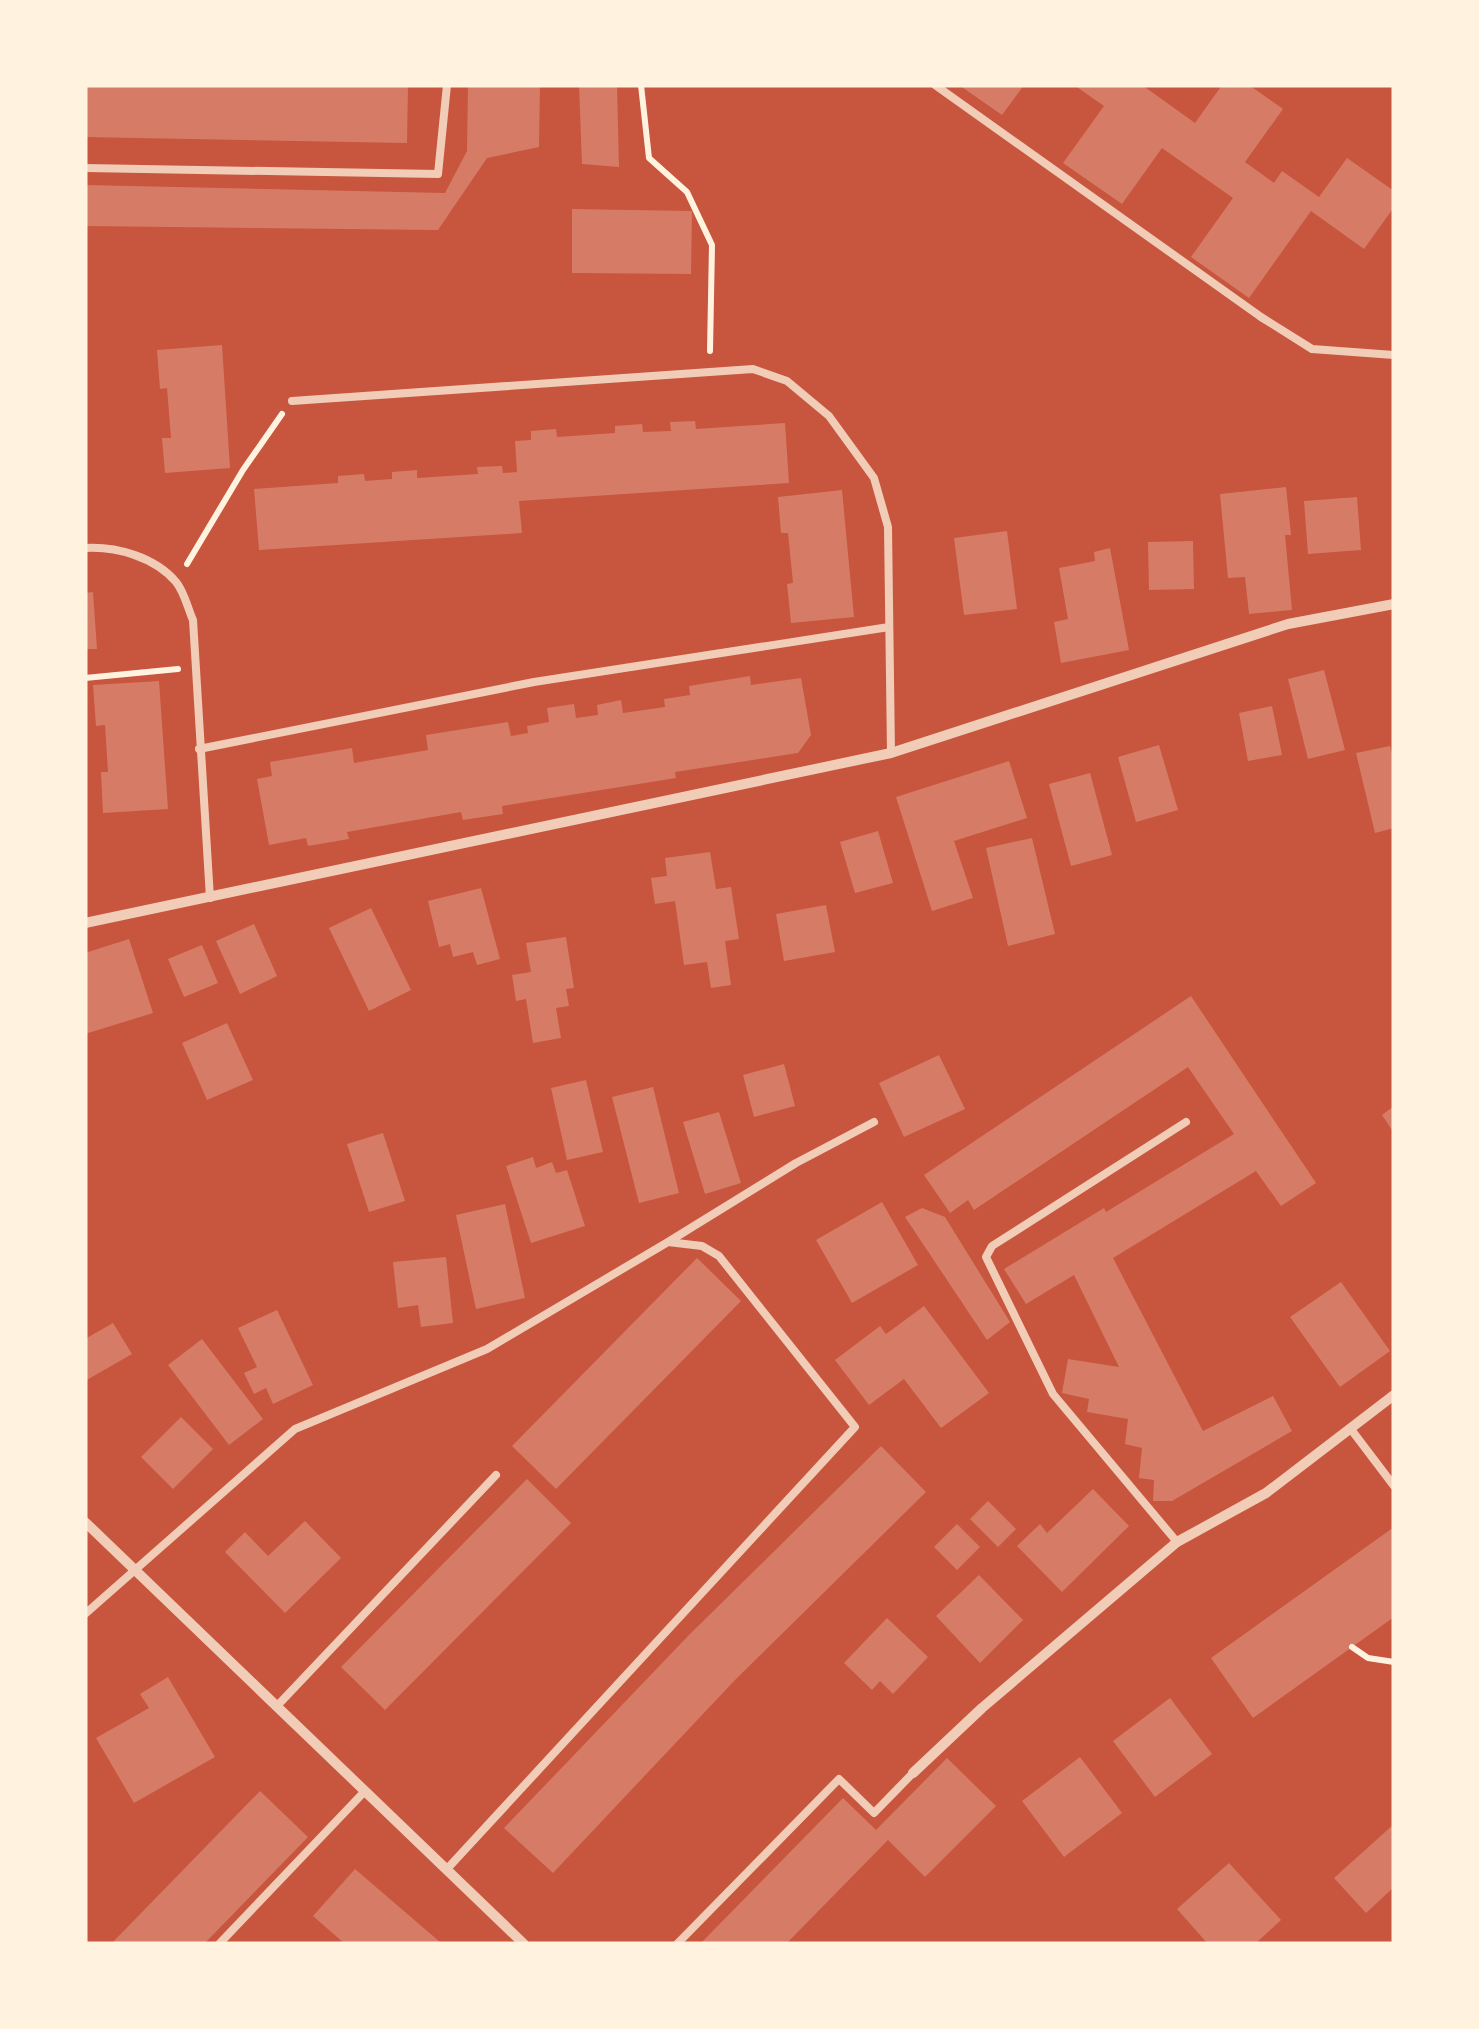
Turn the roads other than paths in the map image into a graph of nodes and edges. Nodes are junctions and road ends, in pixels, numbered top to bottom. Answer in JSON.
{"nodes":[{"id":1,"x":448,"y":85,"type":"edge"},
{"id":2,"x":936,"y":85,"type":"edge"},
{"id":3,"x":85,"y":168,"type":"edge"},
{"id":4,"x":1394,"y":356,"type":"edge"},
{"id":5,"x":292,"y":401,"type":"road end"},
{"id":6,"x":85,"y":548,"type":"edge"},
{"id":7,"x":1394,"y":604,"type":"edge"},
{"id":8,"x":889,"y":626,"type":"junction"},
{"id":9,"x":199,"y":749,"type":"junction"},
{"id":10,"x":891,"y":753,"type":"junction"},
{"id":11,"x":210,"y":898,"type":"junction"},
{"id":12,"x":85,"y":923,"type":"edge"},
{"id":13,"x":874,"y":1122,"type":"dead end"},
{"id":14,"x":1186,"y":1122,"type":"dead end"},
{"id":15,"x":668,"y":1242,"type":"junction"},
{"id":16,"x":1394,"y":1395,"type":"edge"},
{"id":17,"x":1350,"y":1428,"type":"junction"},
{"id":18,"x":496,"y":1475,"type":"dead end"},
{"id":19,"x":1394,"y":1486,"type":"edge"},
{"id":20,"x":85,"y":1522,"type":"edge"},
{"id":21,"x":1177,"y":1542,"type":"junction"},
{"id":22,"x":135,"y":1569,"type":"junction"},
{"id":23,"x":85,"y":1614,"type":"edge"},
{"id":24,"x":277,"y":1706,"type":"junction"},
{"id":25,"x":912,"y":1773,"type":"joint"},
{"id":26,"x":365,"y":1790,"type":"junction"},
{"id":27,"x":447,"y":1870,"type":"junction"},
{"id":28,"x":516,"y":1941,"type":"edge"},
{"id":29,"x":219,"y":1944,"type":"edge"},
{"id":30,"x":677,"y":1944,"type":"edge"}],
"edges":[{"from":1,"to":3,"type":"lane"},
{"from":2,"to":4,"type":"lane"},
{"from":5,"to":8,"type":"lane"},
{"from":6,"to":9,"type":"lane"},
{"from":7,"to":10,"type":"street"},
{"from":8,"to":9,"type":"lane"},
{"from":8,"to":10,"type":"lane"},
{"from":9,"to":11,"type":"lane"},
{"from":10,"to":11,"type":"street"},
{"from":11,"to":12,"type":"street"},
{"from":13,"to":15,"type":"lane"},
{"from":14,"to":21,"type":"lane"},
{"from":15,"to":22,"type":"lane"},
{"from":15,"to":27,"type":"lane"},
{"from":16,"to":17,"type":"street"},
{"from":17,"to":19,"type":"lane"},
{"from":17,"to":21,"type":"street"},
{"from":18,"to":24,"type":"lane"},
{"from":20,"to":22,"type":"street"},
{"from":21,"to":25,"type":"street"},
{"from":22,"to":23,"type":"lane"},
{"from":22,"to":24,"type":"street"},
{"from":24,"to":26,"type":"street"},
{"from":25,"to":30,"type":"lane"},
{"from":26,"to":27,"type":"street"},
{"from":26,"to":29,"type":"lane"},
{"from":27,"to":28,"type":"street"}]}
